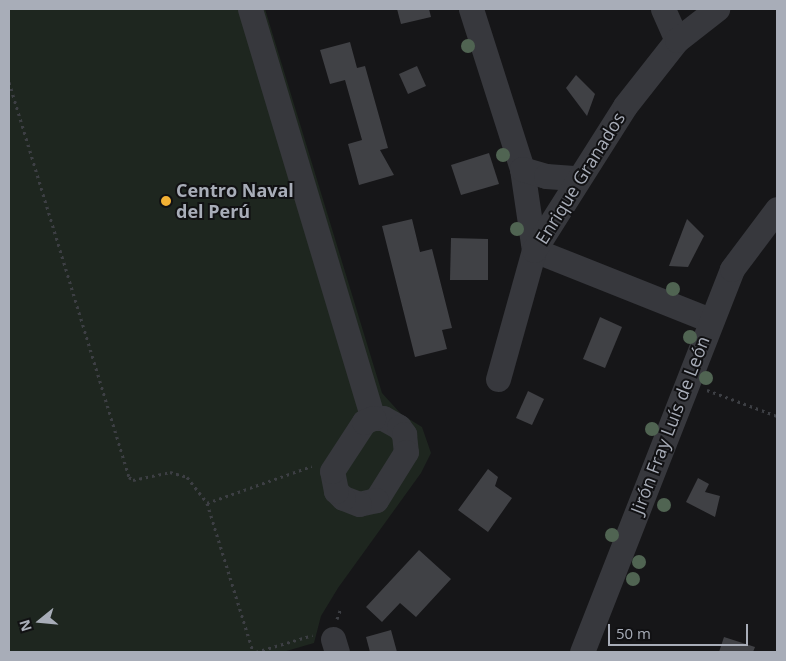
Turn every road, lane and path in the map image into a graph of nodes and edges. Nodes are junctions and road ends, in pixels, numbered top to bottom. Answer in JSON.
{"nodes":[{"id":1,"x":250,"y":9,"type":"edge"},
{"id":2,"x":471,"y":9,"type":"edge"},
{"id":3,"x":663,"y":9,"type":"edge"},
{"id":4,"x":717,"y":9,"type":"edge"},
{"id":5,"x":677,"y":40,"type":"junction"},
{"id":6,"x":9,"y":82,"type":"edge"},
{"id":7,"x":522,"y":169,"type":"junction"},
{"id":8,"x":577,"y":178,"type":"junction"},
{"id":9,"x":777,"y":209,"type":"edge"},
{"id":10,"x":534,"y":250,"type":"junction"},
{"id":11,"x":710,"y":320,"type":"junction"},
{"id":12,"x":498,"y":379,"type":"dead end"},
{"id":13,"x":689,"y":384,"type":"junction"},
{"id":14,"x":777,"y":416,"type":"edge"},
{"id":15,"x":373,"y":418,"type":"junction"},
{"id":16,"x":332,"y":471,"type":"junction"},
{"id":17,"x":206,"y":503,"type":"junction"},
{"id":18,"x":341,"y":608,"type":"dead end"},
{"id":19,"x":330,"y":638,"type":"edge"},
{"id":20,"x":255,"y":652,"type":"edge"},
{"id":21,"x":582,"y":652,"type":"edge"}],
"edges":[{"from":1,"to":15,"type":"street"},
{"from":2,"to":7,"type":"street"},
{"from":3,"to":5,"type":"street"},
{"from":4,"to":5,"type":"street","name":"Enrique Granados"},
{"from":5,"to":8,"type":"street","name":"Enrique Granados"},
{"from":6,"to":17,"type":"path"},
{"from":7,"to":8,"type":"street"},
{"from":7,"to":10,"type":"street"},
{"from":8,"to":10,"type":"street","name":"Enrique Granados"},
{"from":9,"to":11,"type":"street","name":"Jirón Fray Luís de León"},
{"from":10,"to":11,"type":"street"},
{"from":10,"to":12,"type":"street","name":"Enrique Granados"},
{"from":11,"to":13,"type":"street","name":"Jirón Fray Luís de León"},
{"from":13,"to":14,"type":"path"},
{"from":13,"to":21,"type":"street","name":"Jirón Fray Luís de León"},
{"from":15,"to":16,"type":"street"},
{"from":15,"to":16,"type":"street"},
{"from":16,"to":17,"type":"path"},
{"from":17,"to":20,"type":"path"},
{"from":18,"to":19,"type":"path"},
{"from":19,"to":20,"type":"path"}]}
